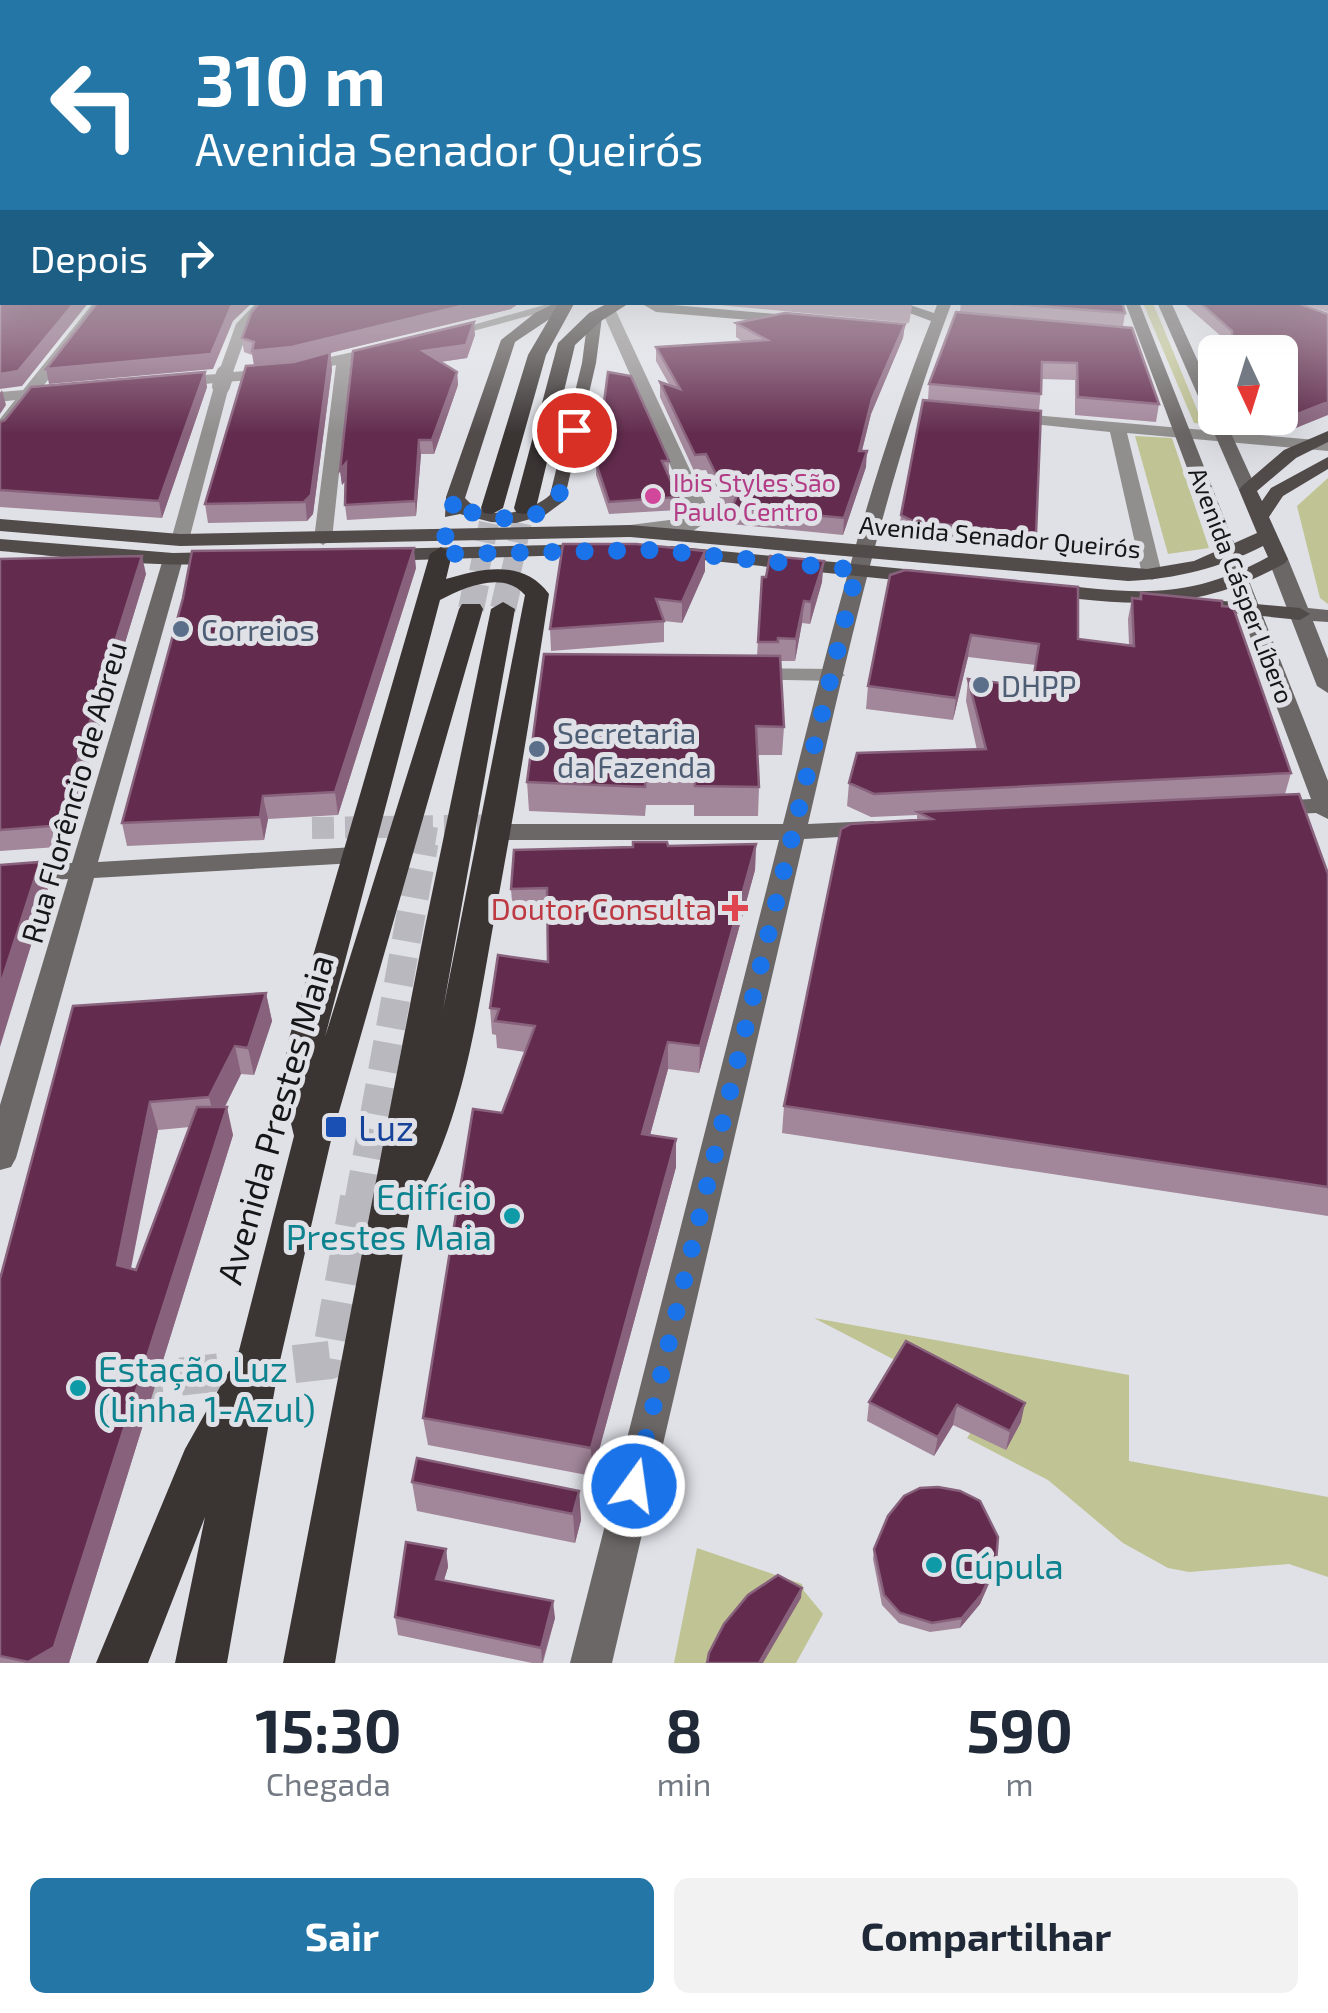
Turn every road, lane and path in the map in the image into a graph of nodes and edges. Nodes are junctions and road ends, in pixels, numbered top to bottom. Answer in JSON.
{"nodes":[{"id":1,"x":100,"y":305,"type":"edge"},
{"id":2,"x":262,"y":305,"type":"edge"},
{"id":3,"x":558,"y":305,"type":"edge"},
{"id":4,"x":562,"y":305,"type":"edge"},
{"id":5,"x":565,"y":305,"type":"edge"},
{"id":6,"x":650,"y":305,"type":"edge"},
{"id":7,"x":896,"y":305,"type":"edge"},
{"id":8,"x":944,"y":305,"type":"edge"},
{"id":9,"x":1133,"y":305,"type":"edge"},
{"id":10,"x":1165,"y":305,"type":"edge"},
{"id":11,"x":609,"y":310,"type":"edge"},
{"id":12,"x":938,"y":318,"type":"junction"},
{"id":13,"x":958,"y":320,"type":"edge"},
{"id":14,"x":813,"y":321,"type":"edge"},
{"id":15,"x":434,"y":338,"type":"edge"},
{"id":16,"x":398,"y":346,"type":"edge"},
{"id":17,"x":344,"y":360,"type":"junction"},
{"id":18,"x":1198,"y":380,"type":"edge"},
{"id":19,"x":160,"y":383,"type":"edge"},
{"id":20,"x":83,"y":390,"type":"edge"},
{"id":21,"x":28,"y":394,"type":"junction"},
{"id":22,"x":0,"y":397,"type":"edge"},
{"id":23,"x":904,"y":408,"type":"junction"},
{"id":24,"x":928,"y":411,"type":"edge"},
{"id":25,"x":985,"y":416,"type":"edge"},
{"id":26,"x":1117,"y":427,"type":"junction"},
{"id":27,"x":0,"y":430,"type":"edge"},
{"id":28,"x":1184,"y":432,"type":"junction"},
{"id":29,"x":1198,"y":433,"type":"edge"},
{"id":30,"x":1222,"y":435,"type":"joint"},
{"id":31,"x":1323,"y":442,"type":"edge"},
{"id":32,"x":1328,"y":462,"type":"edge"},
{"id":33,"x":1248,"y":490,"type":"junction"},
{"id":34,"x":455,"y":497,"type":"junction"},
{"id":35,"x":492,"y":508,"type":"tunnel mouth"},
{"id":36,"x":526,"y":508,"type":"tunnel mouth"},
{"id":37,"x":0,"y":525,"type":"edge"},
{"id":38,"x":1265,"y":525,"type":"junction"},
{"id":39,"x":630,"y":531,"type":"junction"},
{"id":40,"x":323,"y":539,"type":"junction"},
{"id":41,"x":443,"y":544,"type":"junction"},
{"id":42,"x":0,"y":545,"type":"edge"},
{"id":43,"x":176,"y":550,"type":"junction"},
{"id":44,"x":1232,"y":556,"type":"junction"},
{"id":45,"x":1278,"y":559,"type":"junction"},
{"id":46,"x":860,"y":560,"type":"junction"},
{"id":47,"x":1152,"y":574,"type":"junction"},
{"id":48,"x":1240,"y":578,"type":"junction"},
{"id":49,"x":431,"y":594,"type":"junction"},
{"id":50,"x":1121,"y":597,"type":"junction"},
{"id":51,"x":1252,"y":610,"type":"junction"},
{"id":52,"x":1300,"y":614,"type":"junction"},
{"id":53,"x":1328,"y":616,"type":"edge"},
{"id":54,"x":736,"y":674,"type":"edge"},
{"id":55,"x":834,"y":675,"type":"junction"},
{"id":56,"x":1328,"y":686,"type":"edge"},
{"id":57,"x":1327,"y":807,"type":"edge"},
{"id":58,"x":1250,"y":809,"type":"edge"},
{"id":59,"x":892,"y":828,"type":"edge"},
{"id":60,"x":496,"y":832,"type":"junction"},
{"id":61,"x":796,"y":832,"type":"junction"},
{"id":62,"x":356,"y":856,"type":"junction"},
{"id":63,"x":84,"y":870,"type":"junction"},
{"id":64,"x":0,"y":875,"type":"edge"},
{"id":65,"x":313,"y":1136,"type":"junction"},
{"id":66,"x":0,"y":1158,"type":"edge"},
{"id":67,"x":390,"y":1214,"type":"junction"},
{"id":68,"x":256,"y":1365,"type":"junction"},
{"id":69,"x":122,"y":1663,"type":"edge"},
{"id":70,"x":201,"y":1663,"type":"edge"},
{"id":71,"x":309,"y":1663,"type":"edge"},
{"id":72,"x":591,"y":1663,"type":"edge"}],
"edges":[{"from":1,"to":21,"type":"street"},
{"from":2,"to":43,"type":"street","name":"Rua Florêncio de Abreu"},
{"from":3,"to":15,"type":"street"},
{"from":4,"to":34,"type":"main road"},
{"from":5,"to":35,"type":"highway"},
{"from":6,"to":14,"type":"street"},
{"from":7,"to":12,"type":"street"},
{"from":8,"to":12,"type":"street"},
{"from":9,"to":28,"type":"street","name":"Avenida Cásper Líbero"},
{"from":10,"to":18,"type":"street","name":"Avenida Cásper Líbero"},
{"from":11,"to":34,"type":"main road"},
{"from":11,"to":36,"type":"highway"},
{"from":11,"to":39,"type":"street"},
{"from":12,"to":13,"type":"street"},
{"from":12,"to":23,"type":"street"},
{"from":16,"to":17,"type":"street"},
{"from":17,"to":19,"type":"street"},
{"from":17,"to":40,"type":"street"},
{"from":20,"to":21,"type":"street"},
{"from":21,"to":22,"type":"street"},
{"from":21,"to":27,"type":"street"},
{"from":23,"to":24,"type":"street"},
{"from":23,"to":46,"type":"street"},
{"from":25,"to":26,"type":"street"},
{"from":26,"to":28,"type":"street"},
{"from":26,"to":47,"type":"street"},
{"from":28,"to":29,"type":"street"},
{"from":28,"to":44,"type":"street","name":"Avenida Cásper Líbero"},
{"from":30,"to":31,"type":"street"},
{"from":30,"to":33,"type":"street","name":"Avenida Cásper Líbero"},
{"from":31,"to":33,"type":"main road"},
{"from":32,"to":38,"type":"main road","name":"Avenida Senador Queirós"},
{"from":33,"to":38,"type":"main road","name":"Avenida Cásper Líbero"},
{"from":34,"to":41,"type":"main road"},
{"from":37,"to":43,"type":"main road","name":"Avenida Senador Queirós"},
{"from":38,"to":44,"type":"main road","name":"Avenida Senador Queirós"},
{"from":38,"to":45,"type":"main road","name":"Avenida Cásper Líbero"},
{"from":39,"to":41,"type":"main road","name":"Avenida Senador Queirós"},
{"from":39,"to":46,"type":"main road","name":"Avenida Senador Queirós"},
{"from":40,"to":41,"type":"main road","name":"Avenida Senador Queirós"},
{"from":40,"to":43,"type":"main road","name":"Avenida Senador Queirós"},
{"from":41,"to":43,"type":"main road","name":"Avenida Senador Queirós"},
{"from":41,"to":46,"type":"main road","name":"Avenida Senador Queirós"},
{"from":41,"to":49,"type":"highway"},
{"from":42,"to":43,"type":"main road","name":"Avenida Senador Queirós"},
{"from":43,"to":63,"type":"street","name":"Rua Florêncio de Abreu"},
{"from":44,"to":47,"type":"main road","name":"Avenida Senador Queirós"},
{"from":44,"to":48,"type":"street","name":"Avenida Cásper Líbero"},
{"from":45,"to":48,"type":"main road","name":"Avenida Senador Queirós"},
{"from":45,"to":52,"type":"street","name":"Avenida Cásper Líbero"},
{"from":46,"to":47,"type":"main road","name":"Avenida Senador Queirós"},
{"from":46,"to":50,"type":"main road","name":"Avenida Senador Queirós"},
{"from":46,"to":55,"type":"street"},
{"from":48,"to":50,"type":"main road","name":"Avenida Senador Queirós"},
{"from":48,"to":51,"type":"street","name":"Avenida Cásper Líbero"},
{"from":49,"to":60,"type":"highway"},
{"from":49,"to":62,"type":"highway"},
{"from":50,"to":51,"type":"main road"},
{"from":51,"to":52,"type":"main road"},
{"from":51,"to":57,"type":"street","name":"Avenida Cásper Líbero"},
{"from":52,"to":53,"type":"street"},
{"from":52,"to":56,"type":"street","name":"Avenida Cásper Líbero"},
{"from":54,"to":55,"type":"street"},
{"from":55,"to":61,"type":"street"},
{"from":57,"to":58,"type":"street"},
{"from":59,"to":61,"type":"street"},
{"from":60,"to":61,"type":"street"},
{"from":60,"to":67,"type":"highway"},
{"from":61,"to":72,"type":"street"},
{"from":62,"to":63,"type":"street"},
{"from":62,"to":65,"type":"highway"},
{"from":63,"to":64,"type":"street"},
{"from":63,"to":66,"type":"street","name":"Rua Florêncio de Abreu"},
{"from":65,"to":67,"type":"highway","name":"Avenida Prestes Maia"},
{"from":65,"to":68,"type":"highway","name":"Avenida Prestes Maia"},
{"from":67,"to":71,"type":"highway","name":"Avenida Prestes Maia"},
{"from":68,"to":69,"type":"highway"},
{"from":68,"to":70,"type":"highway","name":"Avenida Prestes Maia"}]}
